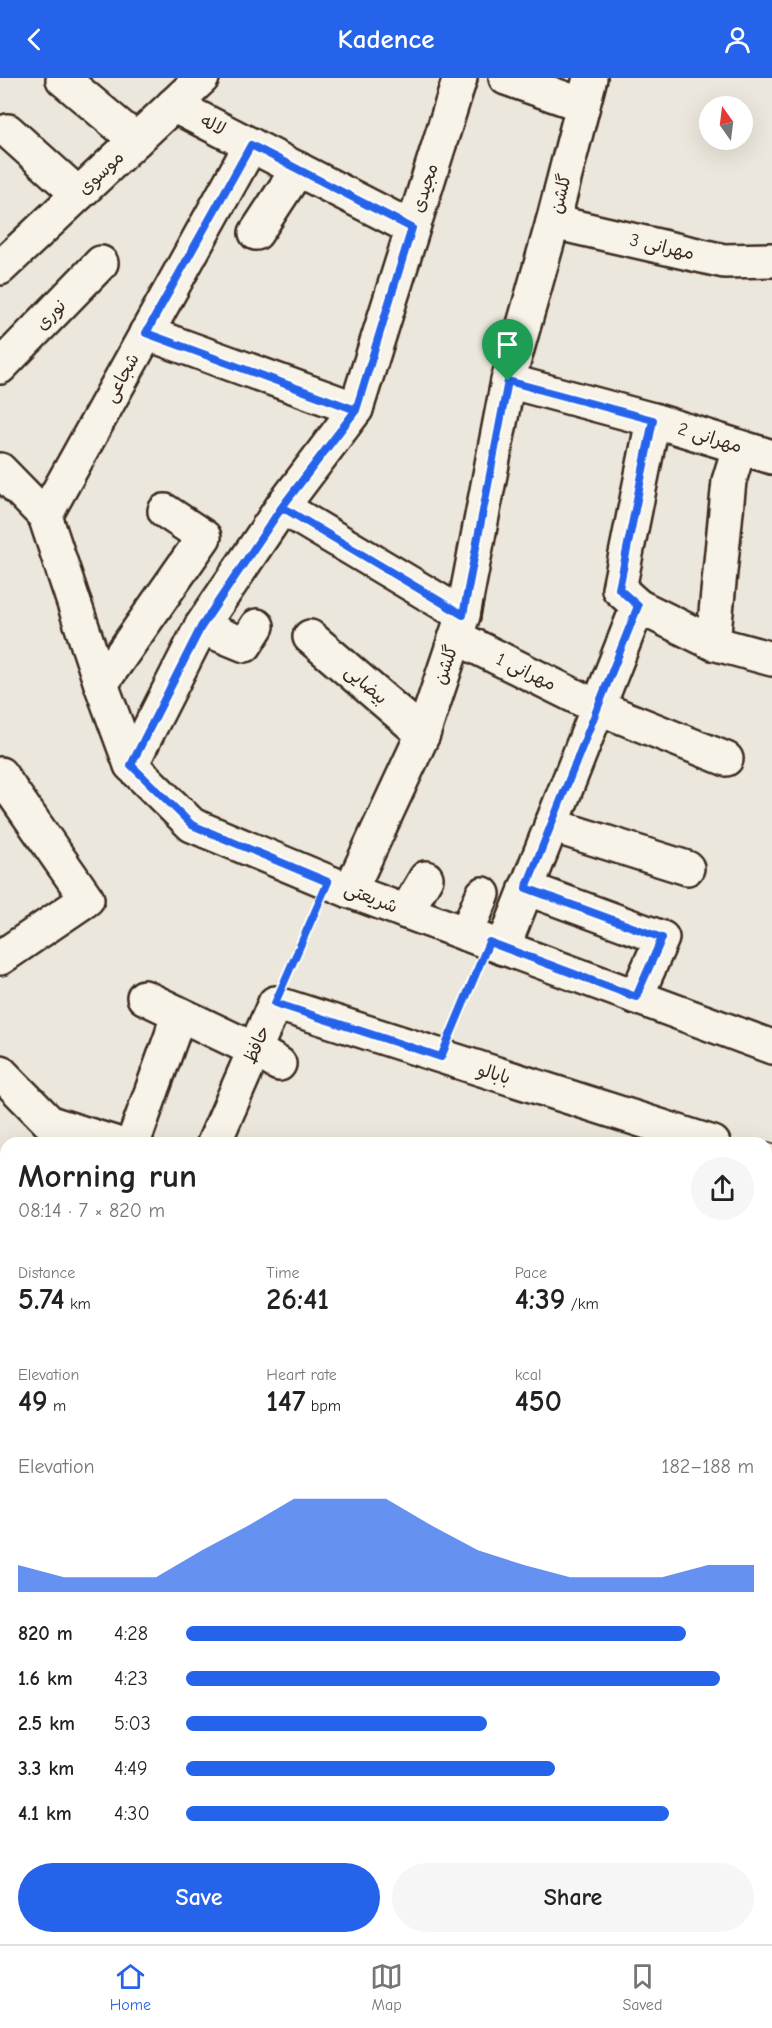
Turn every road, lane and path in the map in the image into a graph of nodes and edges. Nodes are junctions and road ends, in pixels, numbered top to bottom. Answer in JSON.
{"nodes":[{"id":1,"x":202,"y":78,"type":"edge"},
{"id":2,"x":460,"y":78,"type":"edge"},
{"id":3,"x":506,"y":78,"type":"edge"},
{"id":4,"x":63,"y":79,"type":"edge"},
{"id":5,"x":586,"y":91,"type":"edge"},
{"id":6,"x":173,"y":105,"type":"junction"},
{"id":7,"x":8,"y":131,"type":"dead end"},
{"id":8,"x":136,"y":140,"type":"junction"},
{"id":9,"x":251,"y":145,"type":"junction"},
{"id":10,"x":298,"y":170,"type":"junction"},
{"id":11,"x":78,"y":194,"type":"junction"},
{"id":12,"x":553,"y":222,"type":"junction"},
{"id":13,"x":412,"y":228,"type":"junction"},
{"id":14,"x":256,"y":233,"type":"dead end"},
{"id":15,"x":772,"y":260,"type":"edge"},
{"id":16,"x":102,"y":263,"type":"dead end"},
{"id":17,"x":0,"y":268,"type":"edge"},
{"id":18,"x":146,"y":333,"type":"junction"},
{"id":19,"x":0,"y":367,"type":"edge"},
{"id":20,"x":508,"y":381,"type":"junction"},
{"id":21,"x":356,"y":410,"type":"junction"},
{"id":22,"x":653,"y":420,"type":"junction"},
{"id":23,"x":739,"y":448,"type":"junction"},
{"id":24,"x":772,"y":457,"type":"edge"},
{"id":25,"x":0,"y":470,"type":"edge"},
{"id":26,"x":282,"y":507,"type":"junction"},
{"id":27,"x":165,"y":511,"type":"dead end"},
{"id":28,"x":45,"y":516,"type":"junction"},
{"id":29,"x":638,"y":606,"type":"junction"},
{"id":30,"x":257,"y":626,"type":"dead end"},
{"id":31,"x":459,"y":626,"type":"junction"},
{"id":32,"x":201,"y":627,"type":"junction"},
{"id":33,"x":310,"y":637,"type":"dead end"},
{"id":34,"x":713,"y":643,"type":"junction"},
{"id":35,"x":772,"y":659,"type":"edge"},
{"id":36,"x":101,"y":684,"type":"junction"},
{"id":37,"x":597,"y":707,"type":"junction"},
{"id":38,"x":423,"y":734,"type":"junction"},
{"id":39,"x":726,"y":759,"type":"dead end"},
{"id":40,"x":131,"y":765,"type":"junction"},
{"id":41,"x":0,"y":774,"type":"edge"},
{"id":42,"x":551,"y":825,"type":"junction"},
{"id":43,"x":687,"y":868,"type":"dead end"},
{"id":44,"x":426,"y":878,"type":"dead end"},
{"id":45,"x":339,"y":886,"type":"junction"},
{"id":46,"x":526,"y":888,"type":"junction"},
{"id":47,"x":483,"y":894,"type":"dead end"},
{"id":48,"x":406,"y":912,"type":"junction"},
{"id":49,"x":486,"y":941,"type":"junction"},
{"id":50,"x":0,"y":958,"type":"edge"},
{"id":51,"x":636,"y":997,"type":"junction"},
{"id":52,"x":144,"y":998,"type":"dead end"},
{"id":53,"x":275,"y":1003,"type":"junction"},
{"id":54,"x":177,"y":1013,"type":"junction"},
{"id":55,"x":772,"y":1047,"type":"edge"},
{"id":56,"x":267,"y":1057,"type":"junction"},
{"id":57,"x":441,"y":1057,"type":"junction"},
{"id":58,"x":0,"y":1072,"type":"edge"},
{"id":59,"x":95,"y":1137,"type":"edge"},
{"id":60,"x":135,"y":1137,"type":"edge"},
{"id":61,"x":218,"y":1137,"type":"edge"},
{"id":62,"x":694,"y":1137,"type":"edge"}],
"edges":[{"from":1,"to":6,"type":"street","name":"موسوی"},
{"from":2,"to":13,"type":"street","name":"مجیدی"},
{"from":3,"to":5,"type":"street"},
{"from":4,"to":8,"type":"street"},
{"from":5,"to":12,"type":"street","name":"گلشن"},
{"from":6,"to":8,"type":"street","name":"موسوی"},
{"from":6,"to":9,"type":"street","name":"لاله"},
{"from":7,"to":11,"type":"street"},
{"from":8,"to":11,"type":"street","name":"موسوی"},
{"from":9,"to":10,"type":"street","name":"لاله"},
{"from":9,"to":18,"type":"street","name":"شجاعی"},
{"from":10,"to":13,"type":"street","name":"لاله"},
{"from":10,"to":14,"type":"street"},
{"from":11,"to":17,"type":"street","name":"موسوی"},
{"from":12,"to":15,"type":"street","name":"مهرانی 3"},
{"from":12,"to":20,"type":"street","name":"گلشن"},
{"from":13,"to":21,"type":"street","name":"مجیدی"},
{"from":16,"to":19,"type":"street","name":"نوری"},
{"from":18,"to":21,"type":"street"},
{"from":18,"to":28,"type":"street","name":"شجاعی"},
{"from":20,"to":22,"type":"street","name":"مهرانی 2"},
{"from":20,"to":31,"type":"street","name":"گلشن"},
{"from":21,"to":26,"type":"street","name":"مجیدی"},
{"from":22,"to":23,"type":"street","name":"مهرانی 2"},
{"from":22,"to":29,"type":"street"},
{"from":23,"to":24,"type":"street","name":"مهرانی 2"},
{"from":23,"to":34,"type":"street"},
{"from":25,"to":28,"type":"street","name":"شریعتی"},
{"from":26,"to":31,"type":"street","name":"مهرانی 1"},
{"from":26,"to":32,"type":"street","name":"مجیدی"},
{"from":27,"to":36,"type":"street"},
{"from":28,"to":36,"type":"street","name":"شریعتی"},
{"from":29,"to":34,"type":"street"},
{"from":29,"to":37,"type":"street"},
{"from":30,"to":32,"type":"street"},
{"from":31,"to":37,"type":"street","name":"مهرانی 1"},
{"from":31,"to":38,"type":"street","name":"گلشن"},
{"from":32,"to":40,"type":"street","name":"مجیدی"},
{"from":33,"to":38,"type":"street","name":"بیضایی"},
{"from":34,"to":35,"type":"street"},
{"from":36,"to":40,"type":"street","name":"شریعتی"},
{"from":37,"to":39,"type":"street","name":"مهرانی 1"},
{"from":37,"to":42,"type":"street"},
{"from":38,"to":45,"type":"street","name":"گلشن"},
{"from":40,"to":45,"type":"street","name":"شریعتی"},
{"from":41,"to":50,"type":"street"},
{"from":42,"to":43,"type":"street"},
{"from":42,"to":46,"type":"street"},
{"from":44,"to":48,"type":"street"},
{"from":45,"to":48,"type":"street","name":"شریعتی"},
{"from":45,"to":53,"type":"path","name":"حافظ"},
{"from":46,"to":49,"type":"street"},
{"from":46,"to":51,"type":"street"},
{"from":47,"to":49,"type":"street"},
{"from":48,"to":49,"type":"street","name":"شریعتی"},
{"from":49,"to":51,"type":"street","name":"شریعتی"},
{"from":49,"to":57,"type":"path"},
{"from":51,"to":55,"type":"street","name":"شریعتی"},
{"from":52,"to":54,"type":"street"},
{"from":53,"to":56,"type":"street","name":"حافظ"},
{"from":53,"to":57,"type":"street","name":"بابالو"},
{"from":54,"to":56,"type":"street"},
{"from":54,"to":60,"type":"street"},
{"from":56,"to":61,"type":"street","name":"حافظ"},
{"from":57,"to":62,"type":"street","name":"بابالو"},
{"from":58,"to":59,"type":"street"}]}
